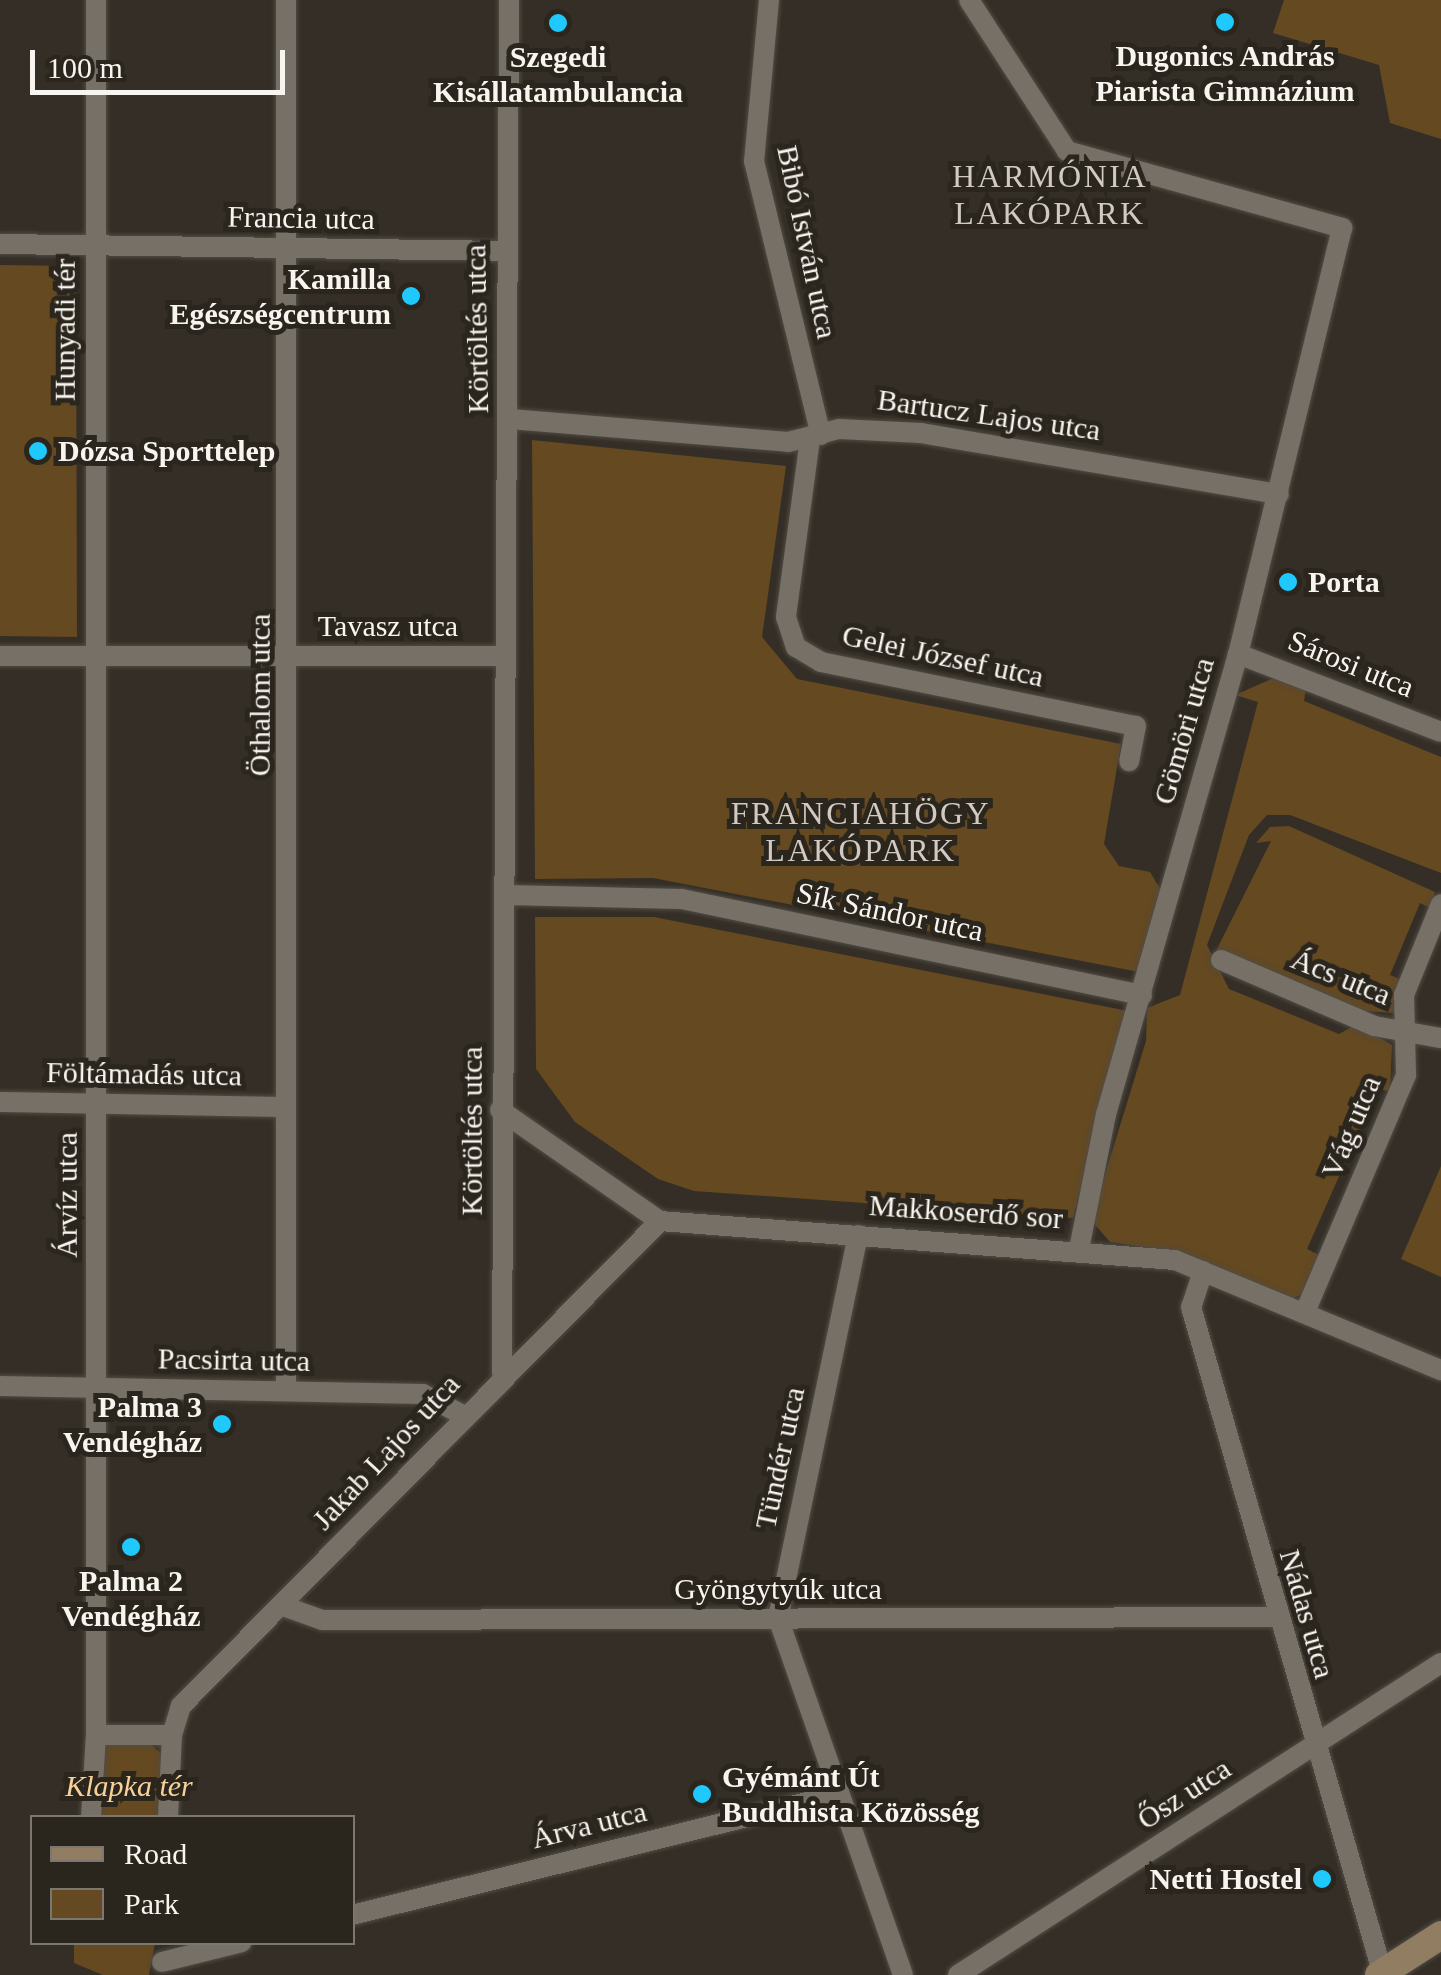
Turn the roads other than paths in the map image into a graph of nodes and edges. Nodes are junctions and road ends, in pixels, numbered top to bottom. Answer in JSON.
{"nodes":[{"id":1,"x":96,"y":0,"type":"edge"},
{"id":2,"x":286,"y":0,"type":"edge"},
{"id":3,"x":509,"y":0,"type":"edge"},
{"id":4,"x":769,"y":0,"type":"edge"},
{"id":5,"x":968,"y":0,"type":"edge"},
{"id":6,"x":0,"y":244,"type":"edge"},
{"id":7,"x":95,"y":244,"type":"junction"},
{"id":8,"x":287,"y":248,"type":"junction"},
{"id":9,"x":506,"y":251,"type":"junction"},
{"id":10,"x":510,"y":419,"type":"junction"},
{"id":11,"x":815,"y":437,"type":"junction"},
{"id":12,"x":1279,"y":494,"type":"junction"},
{"id":13,"x":1238,"y":654,"type":"junction"},
{"id":14,"x":0,"y":656,"type":"edge"},
{"id":15,"x":95,"y":656,"type":"junction"},
{"id":16,"x":290,"y":656,"type":"junction"},
{"id":17,"x":502,"y":656,"type":"junction"},
{"id":18,"x":1441,"y":732,"type":"edge"},
{"id":19,"x":1129,"y":762,"type":"dead end"},
{"id":20,"x":505,"y":895,"type":"junction"},
{"id":21,"x":1441,"y":904,"type":"edge"},
{"id":22,"x":1221,"y":960,"type":"dead end"},
{"id":23,"x":1142,"y":995,"type":"junction"},
{"id":24,"x":1402,"y":1028,"type":"junction"},
{"id":25,"x":1441,"y":1038,"type":"edge"},
{"id":26,"x":0,"y":1102,"type":"edge"},
{"id":27,"x":98,"y":1104,"type":"junction"},
{"id":28,"x":286,"y":1106,"type":"junction"},
{"id":29,"x":500,"y":1110,"type":"junction"},
{"id":30,"x":660,"y":1221,"type":"junction"},
{"id":31,"x":858,"y":1234,"type":"junction"},
{"id":32,"x":1079,"y":1249,"type":"junction"},
{"id":33,"x":1203,"y":1270,"type":"junction"},
{"id":34,"x":1306,"y":1312,"type":"junction"},
{"id":35,"x":1441,"y":1370,"type":"edge"},
{"id":36,"x":502,"y":1373,"type":"junction"},
{"id":37,"x":0,"y":1386,"type":"edge"},
{"id":38,"x":96,"y":1387,"type":"junction"},
{"id":39,"x":286,"y":1391,"type":"junction"},
{"id":40,"x":462,"y":1414,"type":"junction"},
{"id":41,"x":282,"y":1606,"type":"junction"},
{"id":42,"x":1276,"y":1617,"type":"junction"},
{"id":43,"x":778,"y":1618,"type":"junction"},
{"id":44,"x":1441,"y":1664,"type":"edge"},
{"id":45,"x":96,"y":1734,"type":"junction"},
{"id":46,"x":172,"y":1736,"type":"junction"},
{"id":47,"x":1314,"y":1746,"type":"junction"},
{"id":48,"x":839,"y":1794,"type":"junction"},
{"id":49,"x":91,"y":1815,"type":"edge"},
{"id":50,"x":168,"y":1815,"type":"edge"},
{"id":51,"x":355,"y":1914,"type":"edge"},
{"id":52,"x":1441,"y":1935,"type":"edge"},
{"id":53,"x":228,"y":1945,"type":"edge"},
{"id":54,"x":161,"y":1960,"type":"edge"},
{"id":55,"x":1381,"y":1974,"type":"edge"},
{"id":56,"x":903,"y":1975,"type":"edge"},
{"id":57,"x":958,"y":1975,"type":"edge"}],
"edges":[{"from":1,"to":7,"type":"street"},
{"from":2,"to":8,"type":"street","name":"Öthalom utca"},
{"from":3,"to":9,"type":"street","name":"Körtöltés utca"},
{"from":4,"to":11,"type":"street","name":"Bibó István utca"},
{"from":5,"to":12,"type":"street","name":"Gömöri utca"},
{"from":6,"to":7,"type":"street","name":"Hunyadi tér"},
{"from":7,"to":8,"type":"street","name":"Francia utca"},
{"from":7,"to":15,"type":"street","name":"Hunyadi tér"},
{"from":8,"to":9,"type":"street","name":"Francia utca"},
{"from":8,"to":16,"type":"street","name":"Öthalom utca"},
{"from":9,"to":10,"type":"street","name":"Körtöltés utca"},
{"from":10,"to":11,"type":"street","name":"Bartucz Lajos utca"},
{"from":10,"to":17,"type":"street","name":"Körtöltés utca"},
{"from":11,"to":12,"type":"street","name":"Bartucz Lajos utca"},
{"from":11,"to":19,"type":"street","name":"Gelei József utca"},
{"from":12,"to":13,"type":"street","name":"Gömöri utca"},
{"from":13,"to":18,"type":"street","name":"Sárosi utca"},
{"from":13,"to":23,"type":"street","name":"Gömöri utca"},
{"from":14,"to":15,"type":"street"},
{"from":15,"to":16,"type":"street","name":"Tavasz utca"},
{"from":15,"to":27,"type":"street","name":"Árvíz utca"},
{"from":16,"to":17,"type":"street","name":"Tavasz utca"},
{"from":16,"to":28,"type":"street","name":"Öthalom utca"},
{"from":17,"to":20,"type":"street","name":"Körtöltés utca"},
{"from":20,"to":23,"type":"street","name":"Sík Sándor utca"},
{"from":20,"to":29,"type":"street","name":"Körtöltés utca"},
{"from":21,"to":24,"type":"street","name":"Vág utca"},
{"from":22,"to":24,"type":"street","name":"Ács utca"},
{"from":23,"to":32,"type":"street","name":"Gömöri utca"},
{"from":24,"to":25,"type":"street","name":"Ács utca"},
{"from":24,"to":34,"type":"street","name":"Vág utca"},
{"from":26,"to":27,"type":"street","name":"Föltámadás utca"},
{"from":27,"to":28,"type":"street","name":"Föltámadás utca"},
{"from":27,"to":38,"type":"street","name":"Árvíz utca"},
{"from":28,"to":39,"type":"street","name":"Öthalom utca"},
{"from":29,"to":30,"type":"street"},
{"from":29,"to":36,"type":"street","name":"Körtöltés utca"},
{"from":30,"to":31,"type":"street","name":"Makkoserdő sor"},
{"from":30,"to":36,"type":"street","name":"Jakab Lajos utca"},
{"from":31,"to":32,"type":"street","name":"Makkoserdő sor"},
{"from":31,"to":43,"type":"street","name":"Tündér utca"},
{"from":32,"to":33,"type":"street","name":"Makkoserdő sor"},
{"from":33,"to":34,"type":"street","name":"Makkoserdő sor"},
{"from":33,"to":42,"type":"street","name":"Nádas utca"},
{"from":34,"to":35,"type":"street","name":"Makkoserdő sor"},
{"from":36,"to":40,"type":"street","name":"Jakab Lajos utca"},
{"from":37,"to":38,"type":"street","name":"Pacsirta utca"},
{"from":38,"to":39,"type":"street","name":"Pacsirta utca"},
{"from":38,"to":45,"type":"street","name":"Árvíz utca"},
{"from":39,"to":40,"type":"street","name":"Pacsirta utca"},
{"from":40,"to":41,"type":"street","name":"Jakab Lajos utca"},
{"from":41,"to":43,"type":"street","name":"Gyöngytyúk utca"},
{"from":41,"to":46,"type":"street","name":"Jakab Lajos utca"},
{"from":42,"to":43,"type":"street","name":"Gyöngytyúk utca"},
{"from":42,"to":47,"type":"street","name":"Nádas utca"},
{"from":43,"to":48,"type":"street"},
{"from":44,"to":47,"type":"street","name":"Ősz utca"},
{"from":45,"to":46,"type":"street"},
{"from":45,"to":49,"type":"street"},
{"from":46,"to":50,"type":"street"},
{"from":47,"to":55,"type":"street","name":"Nádas utca"},
{"from":47,"to":57,"type":"street","name":"Ősz utca"},
{"from":48,"to":51,"type":"street","name":"Árva utca"},
{"from":48,"to":56,"type":"street"},
{"from":52,"to":55,"type":"main road"},
{"from":53,"to":54,"type":"street"}]}
